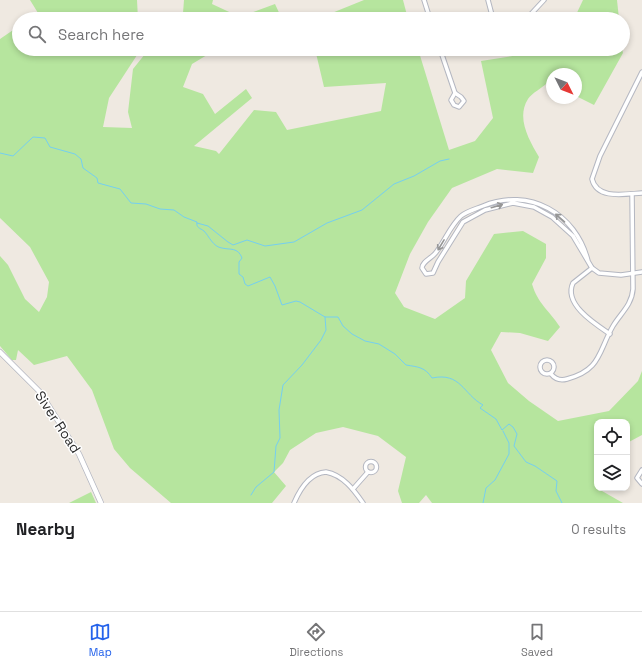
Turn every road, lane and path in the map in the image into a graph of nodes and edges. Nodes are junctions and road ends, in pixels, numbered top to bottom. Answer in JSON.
{"nodes":[{"id":1,"x":424,"y":0,"type":"edge"},
{"id":2,"x":488,"y":0,"type":"edge"},
{"id":3,"x":544,"y":0,"type":"edge"},
{"id":4,"x":428,"y":12,"type":"edge"},
{"id":5,"x":491,"y":12,"type":"edge"},
{"id":6,"x":533,"y":12,"type":"edge"},
{"id":7,"x":442,"y":56,"type":"edge"},
{"id":8,"x":642,"y":72,"type":"edge"},
{"id":9,"x":455,"y":93,"type":"dead end"},
{"id":10,"x":642,"y":193,"type":"edge"},
{"id":11,"x":632,"y":194,"type":"junction"},
{"id":12,"x":530,"y":200,"type":"junction"},
{"id":13,"x":484,"y":205,"type":"junction"},
{"id":14,"x":528,"y":205,"type":"junction"},
{"id":15,"x":485,"y":210,"type":"junction"},
{"id":16,"x":572,"y":228,"type":"junction"},
{"id":17,"x":450,"y":230,"type":"junction"},
{"id":18,"x":569,"y":232,"type":"junction"},
{"id":19,"x":455,"y":233,"type":"junction"},
{"id":20,"x":588,"y":261,"type":"junction"},
{"id":21,"x":592,"y":268,"type":"junction"},
{"id":22,"x":642,"y":272,"type":"edge"},
{"id":23,"x":634,"y":274,"type":"junction"},
{"id":24,"x":610,"y":334,"type":"junction"},
{"id":25,"x":0,"y":352,"type":"edge"},
{"id":26,"x":551,"y":374,"type":"junction"},
{"id":27,"x":642,"y":470,"type":"edge"},
{"id":28,"x":368,"y":472,"type":"dead end"},
{"id":29,"x":642,"y":484,"type":"edge"},
{"id":30,"x":353,"y":489,"type":"junction"},
{"id":31,"x":101,"y":503,"type":"edge"},
{"id":32,"x":294,"y":503,"type":"edge"},
{"id":33,"x":364,"y":503,"type":"edge"}],
"edges":[{"from":1,"to":4,"type":"street"},
{"from":2,"to":5,"type":"street"},
{"from":3,"to":6,"type":"street"},
{"from":7,"to":9,"type":"street"},
{"from":8,"to":11,"type":"street"},
{"from":10,"to":11,"type":"street"},
{"from":11,"to":23,"type":"street"},
{"from":12,"to":13,"type":"street"},
{"from":12,"to":14,"type":"street"},
{"from":16,"to":12,"type":"street","one_way":true},
{"from":13,"to":15,"type":"street"},
{"from":13,"to":17,"type":"street"},
{"from":15,"to":14,"type":"street","one_way":true},
{"from":14,"to":18,"type":"street"},
{"from":15,"to":19,"type":"street"},
{"from":16,"to":18,"type":"street"},
{"from":16,"to":20,"type":"street"},
{"from":17,"to":19,"type":"street"},
{"from":17,"to":19,"type":"street","one_way":true},
{"from":18,"to":20,"type":"street"},
{"from":20,"to":21,"type":"street"},
{"from":21,"to":23,"type":"street"},
{"from":21,"to":24,"type":"street"},
{"from":22,"to":23,"type":"street"},
{"from":23,"to":24,"type":"street"},
{"from":24,"to":26,"type":"street"},
{"from":25,"to":31,"type":"street","name":"Siver Road"},
{"from":26,"to":26,"type":"street"},
{"from":27,"to":29,"type":"street"},
{"from":28,"to":30,"type":"street"},
{"from":30,"to":32,"type":"street"},
{"from":30,"to":33,"type":"street"}]}
